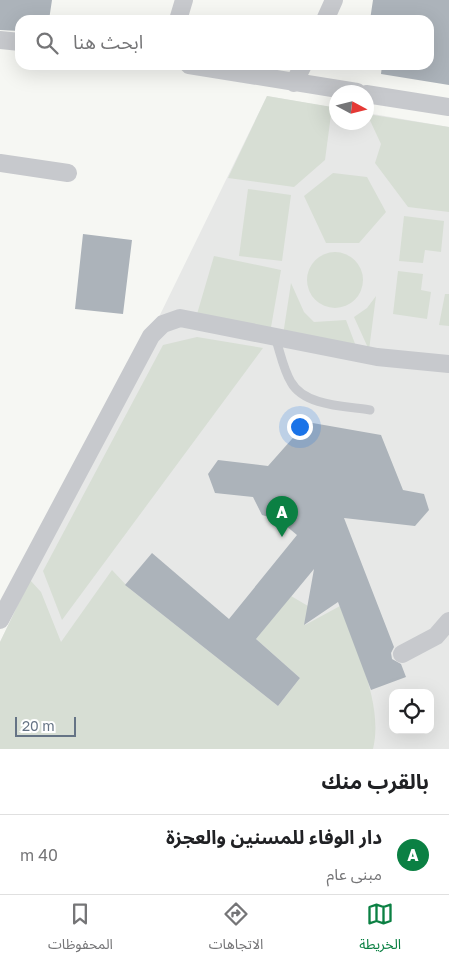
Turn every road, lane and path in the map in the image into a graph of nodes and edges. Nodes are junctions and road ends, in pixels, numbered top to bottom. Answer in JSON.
{"nodes":[{"id":1,"x":184,"y":0,"type":"edge"},
{"id":2,"x":334,"y":0,"type":"edge"},
{"id":3,"x":180,"y":15,"type":"edge"},
{"id":4,"x":327,"y":15,"type":"edge"},
{"id":5,"x":0,"y":40,"type":"edge"},
{"id":6,"x":15,"y":42,"type":"edge"},
{"id":7,"x":218,"y":70,"type":"edge"},
{"id":8,"x":300,"y":70,"type":"edge"},
{"id":9,"x":294,"y":83,"type":"junction"},
{"id":10,"x":329,"y":88,"type":"edge"},
{"id":11,"x":374,"y":95,"type":"edge"},
{"id":12,"x":449,"y":106,"type":"edge"},
{"id":13,"x":0,"y":163,"type":"edge"},
{"id":14,"x":68,"y":173,"type":"dead end"},
{"id":15,"x":275,"y":337,"type":"junction"},
{"id":16,"x":449,"y":364,"type":"edge"},
{"id":17,"x":370,"y":410,"type":"dead end"},
{"id":18,"x":0,"y":620,"type":"edge"},
{"id":19,"x":449,"y":621,"type":"edge"},
{"id":20,"x":402,"y":654,"type":"dead end"}],
"edges":[{"from":1,"to":3,"type":"street"},
{"from":2,"to":4,"type":"street"},
{"from":5,"to":6,"type":"street"},
{"from":7,"to":9,"type":"street"},
{"from":8,"to":9,"type":"street"},
{"from":9,"to":10,"type":"street"},
{"from":11,"to":12,"type":"street"},
{"from":13,"to":14,"type":"street"},
{"from":15,"to":16,"type":"street"},
{"from":15,"to":17,"type":"lane"},
{"from":15,"to":18,"type":"street"},
{"from":19,"to":20,"type":"street"}]}
